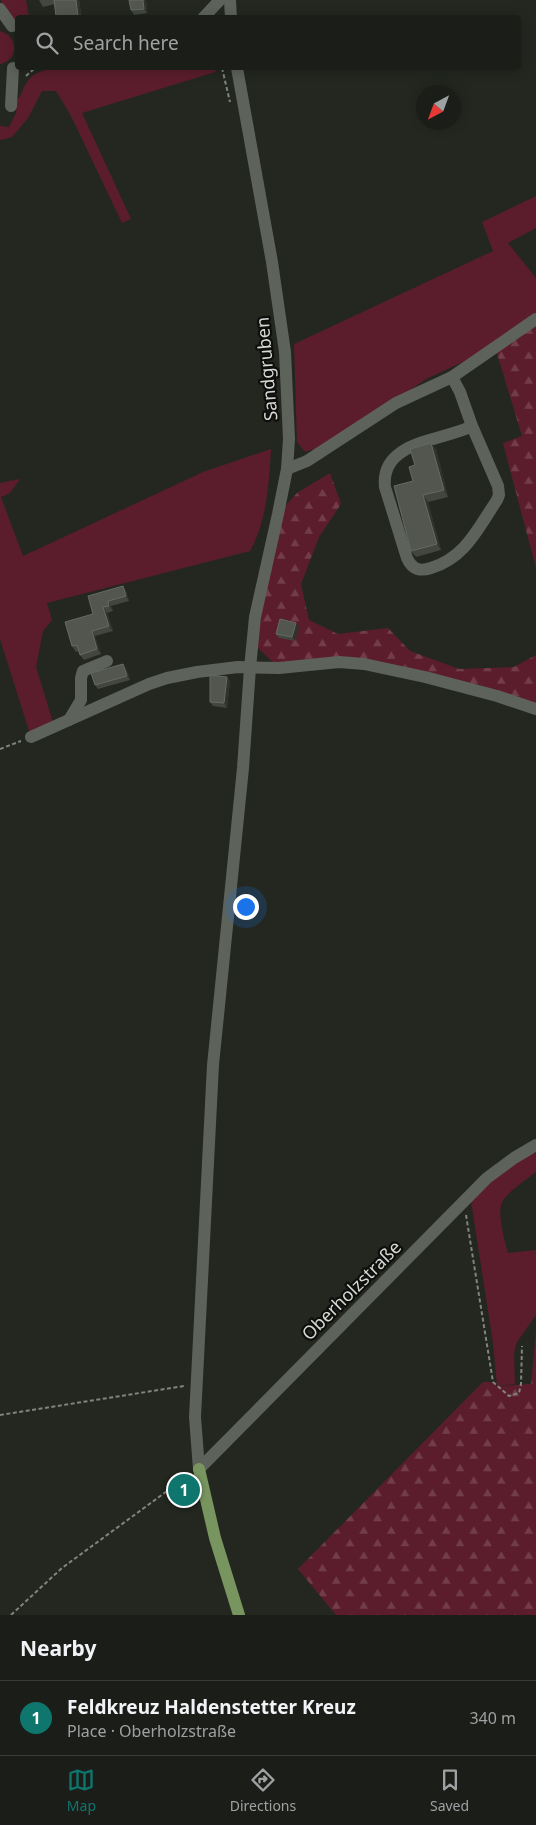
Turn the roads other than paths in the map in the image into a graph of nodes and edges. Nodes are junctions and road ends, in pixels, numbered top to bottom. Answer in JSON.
{"nodes":[{"id":1,"x":220,"y":0,"type":"edge"},
{"id":2,"x":230,"y":0,"type":"edge"},
{"id":3,"x":0,"y":9,"type":"edge"},
{"id":4,"x":206,"y":15,"type":"edge"},
{"id":5,"x":231,"y":15,"type":"edge"},
{"id":6,"x":10,"y":27,"type":"edge"},
{"id":7,"x":15,"y":66,"type":"edge"},
{"id":8,"x":237,"y":70,"type":"edge"},
{"id":9,"x":0,"y":72,"type":"edge"},
{"id":10,"x":11,"y":106,"type":"dead end"},
{"id":11,"x":536,"y":319,"type":"edge"},
{"id":12,"x":452,"y":377,"type":"junction"},
{"id":13,"x":472,"y":426,"type":"junction"},
{"id":14,"x":287,"y":469,"type":"junction"},
{"id":15,"x":107,"y":661,"type":"dead end"},
{"id":16,"x":250,"y":668,"type":"junction"},
{"id":17,"x":536,"y":709,"type":"edge"},
{"id":18,"x":69,"y":720,"type":"junction"},
{"id":19,"x":31,"y":737,"type":"road end"},
{"id":20,"x":536,"y":1145,"type":"edge"},
{"id":21,"x":199,"y":1469,"type":"junction"},
{"id":22,"x":239,"y":1615,"type":"edge"}],
"edges":[{"from":1,"to":4,"type":"street"},
{"from":2,"to":5,"type":"street"},
{"from":3,"to":6,"type":"street"},
{"from":7,"to":9,"type":"street"},
{"from":7,"to":10,"type":"street"},
{"from":8,"to":14,"type":"street","name":"Sandgruben"},
{"from":11,"to":12,"type":"street"},
{"from":12,"to":13,"type":"street"},
{"from":12,"to":14,"type":"street"},
{"from":13,"to":13,"type":"street"},
{"from":14,"to":16,"type":"street","name":"Sandgruben"},
{"from":15,"to":18,"type":"street"},
{"from":16,"to":17,"type":"street"},
{"from":16,"to":18,"type":"street"},
{"from":16,"to":21,"type":"street","name":"Sandgruben"},
{"from":18,"to":19,"type":"street"},
{"from":20,"to":21,"type":"street","name":"Oberholzstraße"},
{"from":21,"to":22,"type":"main road"}]}
